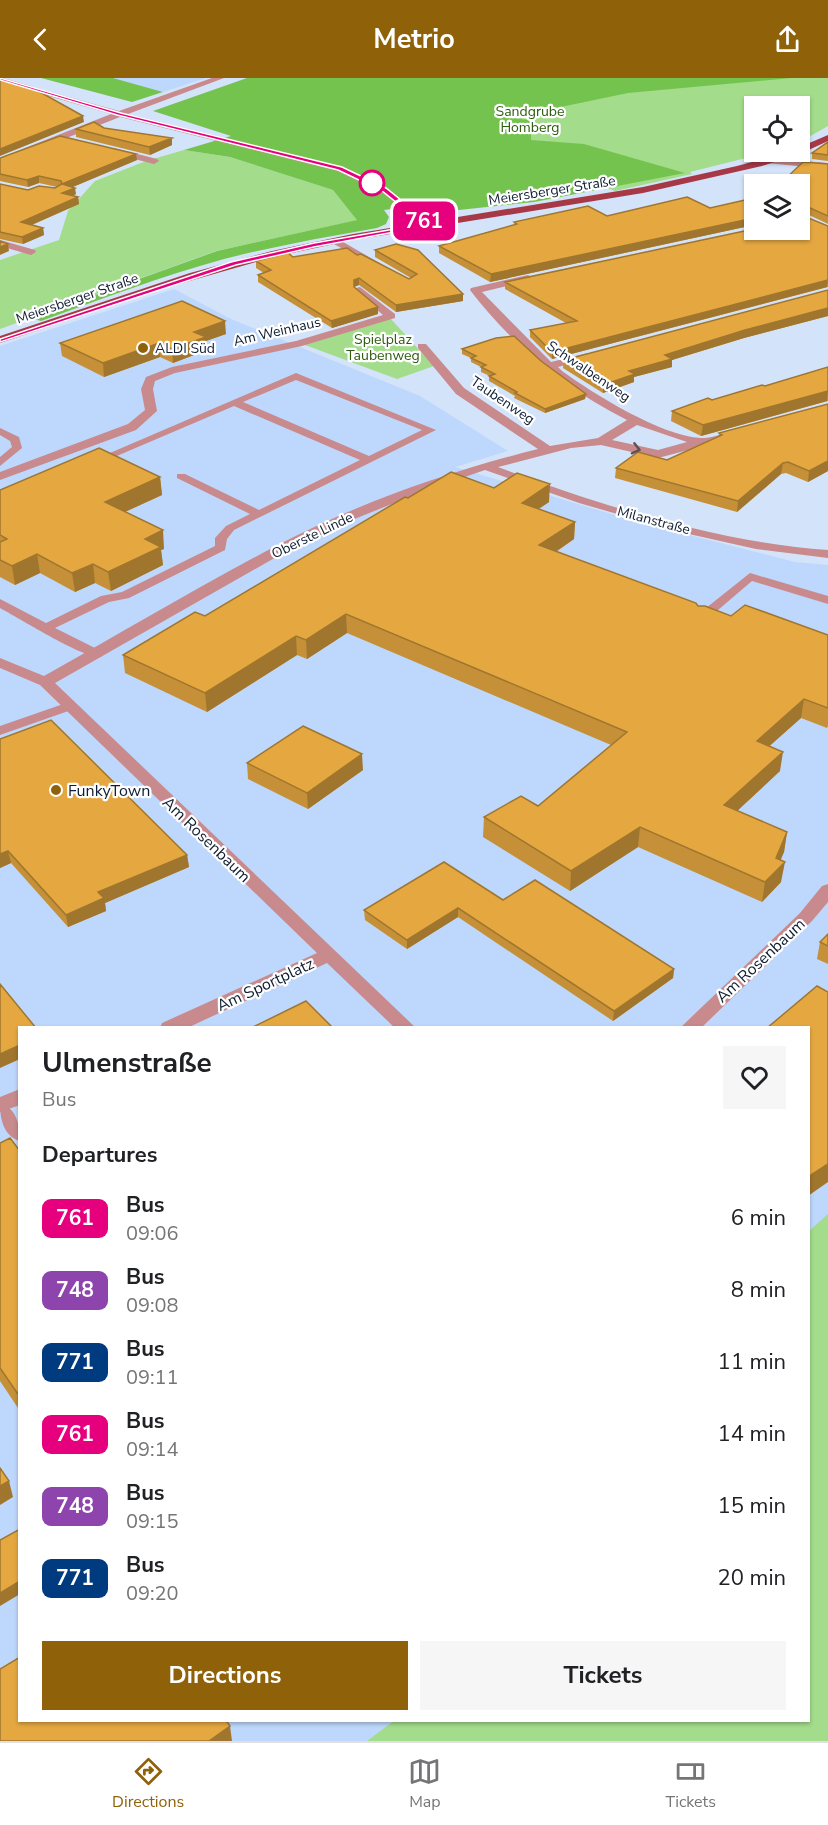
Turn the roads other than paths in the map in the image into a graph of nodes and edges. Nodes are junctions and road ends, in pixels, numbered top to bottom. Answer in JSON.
{"nodes":[{"id":1,"x":220,"y":78,"type":"edge"},
{"id":2,"x":0,"y":80,"type":"edge"},
{"id":3,"x":119,"y":114,"type":"junction"},
{"id":4,"x":59,"y":137,"type":"junction"},
{"id":5,"x":828,"y":138,"type":"edge"},
{"id":6,"x":81,"y":143,"type":"edge"},
{"id":7,"x":810,"y":146,"type":"edge"},
{"id":8,"x":102,"y":148,"type":"edge"},
{"id":9,"x":0,"y":161,"type":"edge"},
{"id":10,"x":154,"y":161,"type":"edge"},
{"id":11,"x":765,"y":162,"type":"edge"},
{"id":12,"x":781,"y":162,"type":"edge"},
{"id":13,"x":828,"y":166,"type":"edge"},
{"id":14,"x":429,"y":225,"type":"junction"},
{"id":15,"x":334,"y":241,"type":"junction"},
{"id":16,"x":0,"y":243,"type":"edge"},
{"id":17,"x":31,"y":252,"type":"dead end"},
{"id":18,"x":384,"y":268,"type":"edge"},
{"id":19,"x":534,"y":276,"type":"edge"},
{"id":20,"x":360,"y":290,"type":"edge"},
{"id":21,"x":0,"y":340,"type":"edge"},
{"id":22,"x":422,"y":346,"type":"dead end"},
{"id":23,"x":600,"y":353,"type":"edge"},
{"id":24,"x":549,"y":366,"type":"junction"},
{"id":25,"x":236,"y":403,"type":"junction"},
{"id":26,"x":636,"y":420,"type":"junction"},
{"id":27,"x":753,"y":428,"type":"edge"},
{"id":28,"x":0,"y":431,"type":"edge"},
{"id":29,"x":601,"y":441,"type":"junction"},
{"id":30,"x":702,"y":442,"type":"junction"},
{"id":31,"x":547,"y":449,"type":"junction"},
{"id":32,"x":368,"y":460,"type":"junction"},
{"id":33,"x":0,"y":463,"type":"edge"},
{"id":34,"x":85,"y":466,"type":"edge"},
{"id":35,"x":485,"y":466,"type":"junction"},
{"id":36,"x":0,"y":476,"type":"edge"},
{"id":37,"x":181,"y":476,"type":"dead end"},
{"id":38,"x":259,"y":514,"type":"junction"},
{"id":39,"x":828,"y":554,"type":"edge"},
{"id":40,"x":828,"y":600,"type":"edge"},
{"id":41,"x":0,"y":603,"type":"edge"},
{"id":42,"x":700,"y":619,"type":"edge"},
{"id":43,"x":46,"y":628,"type":"junction"},
{"id":44,"x":97,"y":654,"type":"junction"},
{"id":45,"x":0,"y":663,"type":"edge"},
{"id":46,"x":45,"y":682,"type":"junction"},
{"id":47,"x":69,"y":706,"type":"junction"},
{"id":48,"x":0,"y":732,"type":"edge"},
{"id":49,"x":828,"y":890,"type":"edge"},
{"id":50,"x":328,"y":955,"type":"junction"},
{"id":51,"x":173,"y":1026,"type":"edge"},
{"id":52,"x":405,"y":1026,"type":"edge"},
{"id":53,"x":691,"y":1026,"type":"edge"},
{"id":54,"x":18,"y":1097,"type":"edge"},
{"id":55,"x":0,"y":1107,"type":"edge"},
{"id":56,"x":18,"y":1132,"type":"edge"}],
"edges":[{"from":1,"to":3,"type":"street"},
{"from":2,"to":3,"type":"street"},
{"from":3,"to":4,"type":"street"},
{"from":3,"to":14,"type":"street"},
{"from":4,"to":6,"type":"street"},
{"from":4,"to":9,"type":"street"},
{"from":5,"to":7,"type":"main road","name":"Meiersberger Straße"},
{"from":8,"to":10,"type":"street"},
{"from":11,"to":14,"type":"main road","name":"Meiersberger Straße"},
{"from":12,"to":13,"type":"street"},
{"from":14,"to":15,"type":"main road","name":"Meiersberger Straße"},
{"from":15,"to":18,"type":"lane"},
{"from":15,"to":21,"type":"main road","name":"Meiersberger Straße"},
{"from":16,"to":17,"type":"street"},
{"from":19,"to":24,"type":"street","name":"Schwalbenweg"},
{"from":20,"to":36,"type":"street","name":"Am Weinhaus"},
{"from":22,"to":31,"type":"street","name":"Taubenweg"},
{"from":23,"to":24,"type":"street"},
{"from":24,"to":26,"type":"street","name":"Schwalbenweg"},
{"from":25,"to":32,"type":"lane"},
{"from":25,"to":32,"type":"lane"},
{"from":25,"to":34,"type":"lane"},
{"from":26,"to":29,"type":"street","name":"Schwalbenweg"},
{"from":26,"to":30,"type":"street"},
{"from":27,"to":30,"type":"street"},
{"from":28,"to":33,"type":"lane"},
{"from":29,"to":30,"type":"street","one_way":true},
{"from":29,"to":31,"type":"street","name":"Oberste Linde"},
{"from":31,"to":35,"type":"street","name":"Oberste Linde"},
{"from":32,"to":38,"type":"lane"},
{"from":35,"to":39,"type":"street","name":"Milanstraße"},
{"from":35,"to":44,"type":"street","name":"Oberste Linde"},
{"from":37,"to":38,"type":"lane"},
{"from":38,"to":43,"type":"lane"},
{"from":40,"to":42,"type":"lane"},
{"from":41,"to":43,"type":"lane"},
{"from":43,"to":44,"type":"lane"},
{"from":44,"to":46,"type":"street","name":"Oberste Linde"},
{"from":45,"to":46,"type":"street","name":"Am Rosenbaum"},
{"from":46,"to":47,"type":"street","name":"Am Rosenbaum"},
{"from":47,"to":48,"type":"lane"},
{"from":47,"to":50,"type":"street","name":"Am Rosenbaum"},
{"from":49,"to":53,"type":"street","name":"Am Rosenbaum"},
{"from":50,"to":51,"type":"street","name":"Am Sportplatz"},
{"from":50,"to":52,"type":"street","name":"Am Rosenbaum"},
{"from":54,"to":55,"type":"street"},
{"from":55,"to":56,"type":"lane"}]}
